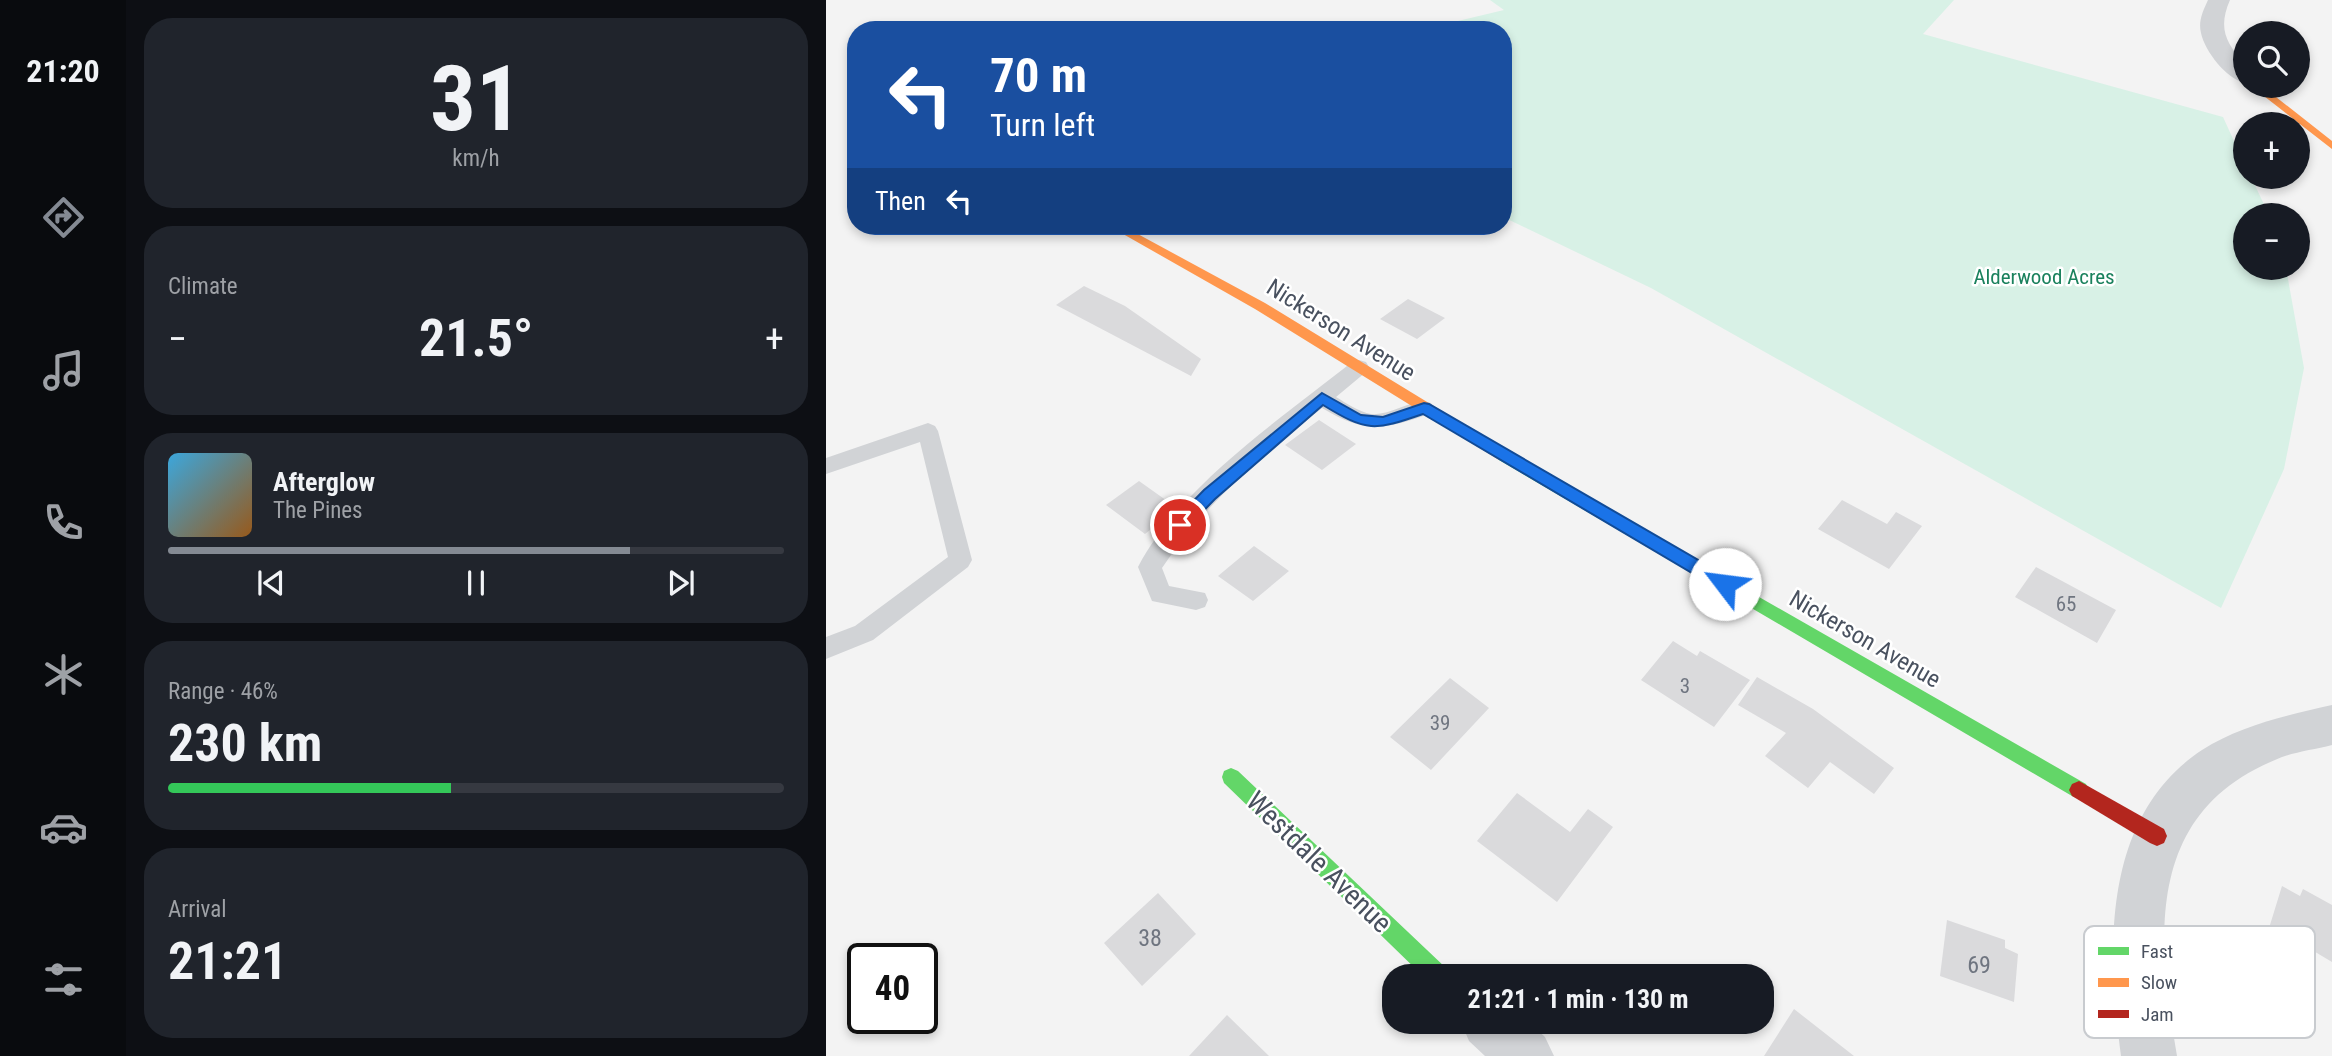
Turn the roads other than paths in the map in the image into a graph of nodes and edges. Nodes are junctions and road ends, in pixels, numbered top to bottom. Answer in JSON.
{"nodes":[{"id":1,"x":2219,"y":0,"type":"edge"},
{"id":2,"x":2233,"y":62,"type":"edge"},
{"id":3,"x":2271,"y":98,"type":"edge"},
{"id":4,"x":2332,"y":146,"type":"edge"},
{"id":5,"x":1131,"y":235,"type":"edge"},
{"id":6,"x":1359,"y":367,"type":"junction"},
{"id":7,"x":1322,"y":398,"type":"junction"},
{"id":8,"x":1424,"y":408,"type":"junction"},
{"id":9,"x":826,"y":466,"type":"edge"},
{"id":10,"x":1196,"y":600,"type":"dead end"},
{"id":11,"x":826,"y":648,"type":"edge"},
{"id":12,"x":2332,"y":725,"type":"edge"},
{"id":13,"x":1231,"y":776,"type":"dead end"},
{"id":14,"x":2157,"y":836,"type":"junction"},
{"id":15,"x":2137,"y":926,"type":"edge"},
{"id":16,"x":1426,"y":964,"type":"edge"},
{"id":17,"x":1501,"y":1034,"type":"edge"},
{"id":18,"x":2147,"y":1038,"type":"edge"},
{"id":19,"x":1526,"y":1056,"type":"edge"},
{"id":20,"x":2150,"y":1056,"type":"edge"}],
"edges":[{"from":1,"to":2,"type":"street"},
{"from":3,"to":4,"type":"street"},
{"from":5,"to":6,"type":"street","name":"Nickerson Avenue"},
{"from":6,"to":7,"type":"lane"},
{"from":6,"to":8,"type":"street","name":"Nickerson Avenue"},
{"from":7,"to":8,"type":"lane"},
{"from":7,"to":10,"type":"lane"},
{"from":8,"to":14,"type":"street","name":"Nickerson Avenue"},
{"from":9,"to":11,"type":"lane"},
{"from":12,"to":14,"type":"street"},
{"from":13,"to":16,"type":"street","name":"Westdale Avenue"},
{"from":14,"to":15,"type":"street"},
{"from":17,"to":19,"type":"street"},
{"from":18,"to":20,"type":"street"}]}
